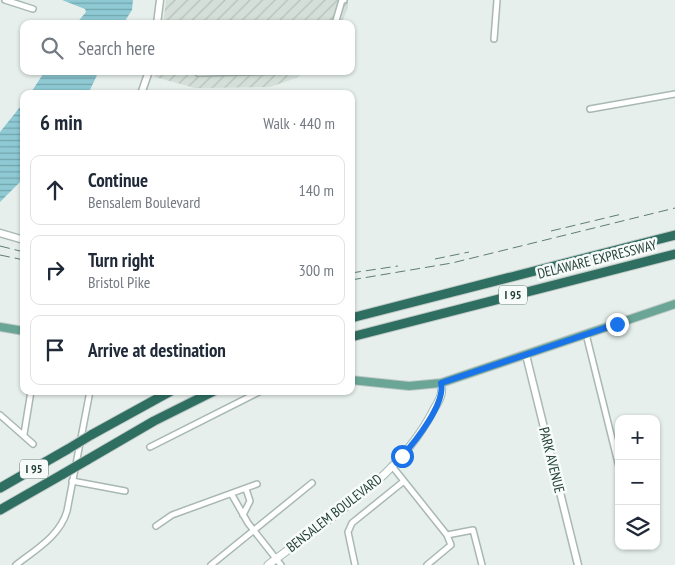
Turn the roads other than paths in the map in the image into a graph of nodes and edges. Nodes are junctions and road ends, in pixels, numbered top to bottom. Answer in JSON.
{"nodes":[{"id":1,"x":5,"y":0,"type":"edge"},
{"id":2,"x":160,"y":0,"type":"edge"},
{"id":3,"x":344,"y":0,"type":"edge"},
{"id":4,"x":497,"y":0,"type":"edge"},
{"id":5,"x":33,"y":9,"type":"dead end"},
{"id":6,"x":158,"y":20,"type":"edge"},
{"id":7,"x":336,"y":20,"type":"edge"},
{"id":8,"x":494,"y":39,"type":"dead end"},
{"id":9,"x":148,"y":75,"type":"edge"},
{"id":10,"x":142,"y":90,"type":"edge"},
{"id":11,"x":675,"y":94,"type":"edge"},
{"id":12,"x":590,"y":109,"type":"dead end"},
{"id":13,"x":0,"y":233,"type":"edge"},
{"id":14,"x":675,"y":235,"type":"edge"},
{"id":15,"x":20,"y":239,"type":"edge"},
{"id":16,"x":675,"y":254,"type":"edge"},
{"id":17,"x":675,"y":304,"type":"edge"},
{"id":18,"x":355,"y":317,"type":"edge"},
{"id":19,"x":0,"y":327,"type":"edge"},
{"id":20,"x":20,"y":330,"type":"edge"},
{"id":21,"x":586,"y":334,"type":"junction"},
{"id":22,"x":355,"y":336,"type":"edge"},
{"id":23,"x":526,"y":355,"type":"junction"},
{"id":24,"x":355,"y":380,"type":"edge"},
{"id":25,"x":441,"y":383,"type":"junction"},
{"id":26,"x":30,"y":395,"type":"edge"},
{"id":27,"x":89,"y":395,"type":"edge"},
{"id":28,"x":164,"y":395,"type":"edge"},
{"id":29,"x":206,"y":395,"type":"edge"},
{"id":30,"x":254,"y":395,"type":"edge"},
{"id":31,"x":0,"y":415,"type":"edge"},
{"id":32,"x":24,"y":434,"type":"junction"},
{"id":33,"x":33,"y":444,"type":"dead end"},
{"id":34,"x":150,"y":447,"type":"dead end"},
{"id":35,"x":617,"y":460,"type":"edge"},
{"id":36,"x":392,"y":466,"type":"junction"},
{"id":37,"x":72,"y":481,"type":"junction"},
{"id":38,"x":404,"y":481,"type":"junction"},
{"id":39,"x":312,"y":483,"type":"dead end"},
{"id":40,"x":257,"y":484,"type":"dead end"},
{"id":41,"x":0,"y":488,"type":"edge"},
{"id":42,"x":246,"y":489,"type":"junction"},
{"id":43,"x":125,"y":491,"type":"dead end"},
{"id":44,"x":232,"y":494,"type":"junction"},
{"id":45,"x":0,"y":510,"type":"edge"},
{"id":46,"x":243,"y":515,"type":"junction"},
{"id":47,"x":156,"y":526,"type":"dead end"},
{"id":48,"x":254,"y":531,"type":"junction"},
{"id":49,"x":447,"y":535,"type":"junction"},
{"id":50,"x":278,"y":562,"type":"edge"},
{"id":51,"x":16,"y":565,"type":"edge"},
{"id":52,"x":211,"y":565,"type":"edge"},
{"id":53,"x":268,"y":565,"type":"edge"},
{"id":54,"x":355,"y":565,"type":"edge"},
{"id":55,"x":426,"y":565,"type":"edge"},
{"id":56,"x":482,"y":565,"type":"edge"},
{"id":57,"x":578,"y":565,"type":"edge"}],
"edges":[{"from":1,"to":5,"type":"street"},
{"from":2,"to":6,"type":"street"},
{"from":3,"to":7,"type":"street"},
{"from":4,"to":8,"type":"street"},
{"from":9,"to":10,"type":"street"},
{"from":11,"to":12,"type":"street"},
{"from":13,"to":15,"type":"street"},
{"from":14,"to":18,"type":"highway","name":"DELAWARE EXPRESSWAY","number":"I 95"},
{"from":16,"to":22,"type":"highway","name":"DELAWARE EXPRESSWAY","number":"I 95"},
{"from":17,"to":21,"type":"main road"},
{"from":19,"to":20,"type":"main road"},
{"from":21,"to":23,"type":"main road"},
{"from":21,"to":35,"type":"street"},
{"from":23,"to":25,"type":"main road"},
{"from":23,"to":57,"type":"street","name":"PARK AVENUE"},
{"from":24,"to":25,"type":"main road"},
{"from":25,"to":36,"type":"main road","name":"BENSALEM BOULEVARD"},
{"from":26,"to":32,"type":"street"},
{"from":27,"to":37,"type":"street"},
{"from":28,"to":41,"type":"highway","number":"I 95","bridge":true},
{"from":29,"to":45,"type":"highway","number":"I 95","bridge":true},
{"from":30,"to":34,"type":"street"},
{"from":31,"to":32,"type":"street"},
{"from":32,"to":33,"type":"street"},
{"from":36,"to":38,"type":"street"},
{"from":36,"to":50,"type":"main road","name":"BENSALEM BOULEVARD"},
{"from":37,"to":43,"type":"street"},
{"from":37,"to":51,"type":"street"},
{"from":38,"to":49,"type":"street"},
{"from":38,"to":54,"type":"street"},
{"from":39,"to":48,"type":"street"},
{"from":40,"to":42,"type":"street"},
{"from":42,"to":44,"type":"street"},
{"from":42,"to":46,"type":"street"},
{"from":44,"to":46,"type":"street"},
{"from":44,"to":47,"type":"street"},
{"from":46,"to":48,"type":"street"},
{"from":48,"to":50,"type":"street"},
{"from":48,"to":52,"type":"street"},
{"from":49,"to":55,"type":"street"},
{"from":49,"to":56,"type":"street"},
{"from":50,"to":53,"type":"main road","name":"BENSALEM BOULEVARD"}]}
